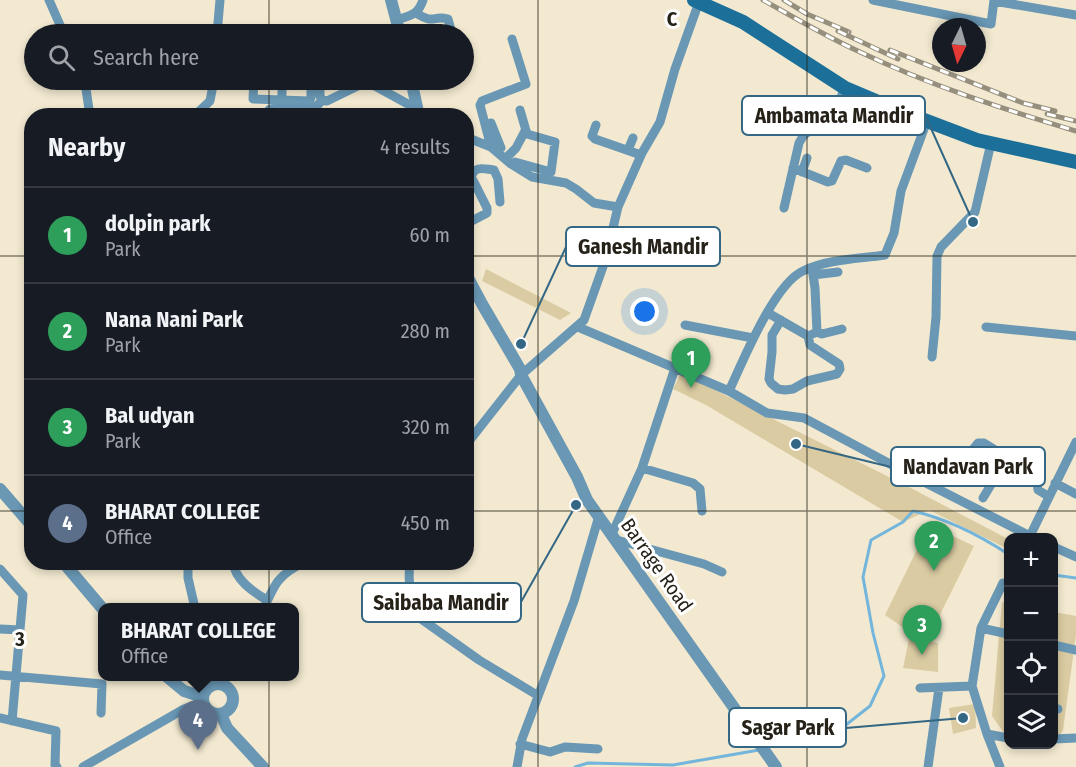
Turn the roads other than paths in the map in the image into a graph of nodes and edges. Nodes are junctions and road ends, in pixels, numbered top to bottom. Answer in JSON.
{"nodes":[{"id":1,"x":49,"y":0,"type":"edge"},
{"id":2,"x":220,"y":0,"type":"edge"},
{"id":3,"x":391,"y":0,"type":"edge"},
{"id":4,"x":423,"y":0,"type":"edge"},
{"id":5,"x":873,"y":0,"type":"edge"},
{"id":6,"x":696,"y":1,"type":"edge"},
{"id":7,"x":994,"y":1,"type":"edge"},
{"id":8,"x":416,"y":13,"type":"junction"},
{"id":9,"x":1076,"y":15,"type":"edge"},
{"id":10,"x":397,"y":20,"type":"junction"},
{"id":11,"x":60,"y":24,"type":"edge"},
{"id":12,"x":219,"y":24,"type":"edge"},
{"id":13,"x":398,"y":24,"type":"edge"},
{"id":14,"x":449,"y":24,"type":"edge"},
{"id":15,"x":512,"y":39,"type":"dead end"},
{"id":16,"x":845,"y":88,"type":"junction"},
{"id":17,"x":86,"y":90,"type":"edge"},
{"id":18,"x":212,"y":90,"type":"edge"},
{"id":19,"x":253,"y":90,"type":"edge"},
{"id":20,"x":282,"y":90,"type":"edge"},
{"id":21,"x":311,"y":90,"type":"edge"},
{"id":22,"x":320,"y":90,"type":"edge"},
{"id":23,"x":347,"y":90,"type":"edge"},
{"id":24,"x":382,"y":90,"type":"edge"},
{"id":25,"x":413,"y":90,"type":"edge"},
{"id":26,"x":282,"y":100,"type":"junction"},
{"id":27,"x":320,"y":103,"type":"junction"},
{"id":28,"x":89,"y":108,"type":"edge"},
{"id":29,"x":203,"y":108,"type":"edge"},
{"id":30,"x":284,"y":108,"type":"edge"},
{"id":31,"x":321,"y":108,"type":"edge"},
{"id":32,"x":412,"y":108,"type":"edge"},
{"id":33,"x":417,"y":108,"type":"edge"},
{"id":34,"x":520,"y":110,"type":"dead end"},
{"id":35,"x":927,"y":121,"type":"junction"},
{"id":36,"x":491,"y":123,"type":"dead end"},
{"id":37,"x":596,"y":124,"type":"dead end"},
{"id":38,"x":525,"y":131,"type":"junction"},
{"id":39,"x":633,"y":138,"type":"dead end"},
{"id":40,"x":474,"y":140,"type":"edge"},
{"id":41,"x":991,"y":143,"type":"junction"},
{"id":42,"x":496,"y":148,"type":"junction"},
{"id":43,"x":628,"y":150,"type":"junction"},
{"id":44,"x":641,"y":155,"type":"junction"},
{"id":45,"x":507,"y":157,"type":"junction"},
{"id":46,"x":807,"y":158,"type":"dead end"},
{"id":47,"x":1076,"y":162,"type":"edge"},
{"id":48,"x":867,"y":168,"type":"dead end"},
{"id":49,"x":798,"y":170,"type":"junction"},
{"id":50,"x":474,"y":172,"type":"edge"},
{"id":51,"x":546,"y":175,"type":"junction"},
{"id":52,"x":474,"y":188,"type":"edge"},
{"id":53,"x":500,"y":202,"type":"dead end"},
{"id":54,"x":618,"y":207,"type":"junction"},
{"id":55,"x":784,"y":208,"type":"dead end"},
{"id":56,"x":474,"y":220,"type":"edge"},
{"id":57,"x":838,"y":272,"type":"dead end"},
{"id":58,"x":811,"y":278,"type":"junction"},
{"id":59,"x":474,"y":289,"type":"edge"},
{"id":60,"x":768,"y":313,"type":"junction"},
{"id":61,"x":781,"y":320,"type":"junction"},
{"id":62,"x":685,"y":325,"type":"dead end"},
{"id":63,"x":578,"y":327,"type":"junction"},
{"id":64,"x":986,"y":327,"type":"dead end"},
{"id":65,"x":842,"y":329,"type":"dead end"},
{"id":66,"x":812,"y":334,"type":"junction"},
{"id":67,"x":1076,"y":336,"type":"edge"},
{"id":68,"x":753,"y":338,"type":"junction"},
{"id":69,"x":932,"y":357,"type":"dead end"},
{"id":70,"x":675,"y":368,"type":"junction"},
{"id":71,"x":521,"y":375,"type":"junction"},
{"id":72,"x":729,"y":391,"type":"junction"},
{"id":73,"x":474,"y":435,"type":"edge"},
{"id":74,"x":1076,"y":442,"type":"edge"},
{"id":75,"x":1007,"y":458,"type":"junction"},
{"id":76,"x":642,"y":468,"type":"junction"},
{"id":77,"x":958,"y":476,"type":"dead end"},
{"id":78,"x":1055,"y":483,"type":"junction"},
{"id":79,"x":0,"y":489,"type":"edge"},
{"id":80,"x":1076,"y":494,"type":"edge"},
{"id":81,"x":1048,"y":496,"type":"junction"},
{"id":82,"x":984,"y":498,"type":"dead end"},
{"id":83,"x":702,"y":511,"type":"dead end"},
{"id":84,"x":599,"y":516,"type":"junction"},
{"id":85,"x":24,"y":517,"type":"edge"},
{"id":86,"x":1024,"y":533,"type":"edge"},
{"id":87,"x":1034,"y":533,"type":"edge"},
{"id":88,"x":612,"y":537,"type":"junction"},
{"id":89,"x":1058,"y":549,"type":"edge"},
{"id":90,"x":1076,"y":557,"type":"edge"},
{"id":91,"x":0,"y":569,"type":"edge"},
{"id":92,"x":70,"y":570,"type":"edge"},
{"id":93,"x":188,"y":570,"type":"edge"},
{"id":94,"x":235,"y":570,"type":"edge"},
{"id":95,"x":293,"y":570,"type":"edge"},
{"id":96,"x":409,"y":570,"type":"edge"},
{"id":97,"x":722,"y":572,"type":"dead end"},
{"id":98,"x":1003,"y":583,"type":"dead end"},
{"id":99,"x":98,"y":603,"type":"edge"},
{"id":100,"x":194,"y":603,"type":"edge"},
{"id":101,"x":262,"y":603,"type":"edge"},
{"id":102,"x":265,"y":603,"type":"edge"},
{"id":103,"x":981,"y":628,"type":"junction"},
{"id":104,"x":0,"y":629,"type":"edge"},
{"id":105,"x":20,"y":630,"type":"junction"},
{"id":106,"x":1004,"y":633,"type":"edge"},
{"id":107,"x":1058,"y":646,"type":"edge"},
{"id":108,"x":1076,"y":650,"type":"edge"},
{"id":109,"x":0,"y":675,"type":"edge"},
{"id":110,"x":16,"y":676,"type":"junction"},
{"id":111,"x":172,"y":681,"type":"edge"},
{"id":112,"x":221,"y":681,"type":"edge"},
{"id":113,"x":224,"y":681,"type":"edge"},
{"id":114,"x":972,"y":686,"type":"junction"},
{"id":115,"x":920,"y":688,"type":"dead end"},
{"id":116,"x":939,"y":688,"type":"junction"},
{"id":117,"x":537,"y":694,"type":"junction"},
{"id":118,"x":203,"y":699,"type":"junction"},
{"id":119,"x":101,"y":713,"type":"dead end"},
{"id":120,"x":222,"y":714,"type":"junction"},
{"id":121,"x":0,"y":718,"type":"edge"},
{"id":122,"x":12,"y":721,"type":"junction"},
{"id":123,"x":987,"y":734,"type":"junction"},
{"id":124,"x":1004,"y":737,"type":"edge"},
{"id":125,"x":1076,"y":738,"type":"edge"},
{"id":126,"x":1058,"y":739,"type":"edge"},
{"id":127,"x":520,"y":744,"type":"junction"},
{"id":128,"x":598,"y":749,"type":"dead end"},
{"id":129,"x":86,"y":766,"type":"edge"},
{"id":130,"x":260,"y":766,"type":"edge"},
{"id":131,"x":57,"y":767,"type":"edge"},
{"id":132,"x":517,"y":767,"type":"edge"},
{"id":133,"x":776,"y":767,"type":"edge"},
{"id":134,"x":928,"y":767,"type":"edge"},
{"id":135,"x":1000,"y":767,"type":"edge"}],
"edges":[{"from":1,"to":11,"type":"street"},
{"from":2,"to":12,"type":"street"},
{"from":3,"to":10,"type":"street"},
{"from":4,"to":8,"type":"street"},
{"from":5,"to":7,"type":"street"},
{"from":6,"to":16,"type":"main road"},
{"from":6,"to":44,"type":"street"},
{"from":7,"to":9,"type":"street"},
{"from":8,"to":10,"type":"street"},
{"from":8,"to":14,"type":"street"},
{"from":10,"to":13,"type":"street"},
{"from":15,"to":42,"type":"street"},
{"from":16,"to":35,"type":"main road"},
{"from":16,"to":49,"type":"street"},
{"from":17,"to":28,"type":"street"},
{"from":18,"to":29,"type":"street"},
{"from":19,"to":26,"type":"street"},
{"from":20,"to":26,"type":"street"},
{"from":21,"to":26,"type":"street"},
{"from":22,"to":27,"type":"street"},
{"from":23,"to":27,"type":"street"},
{"from":24,"to":32,"type":"street"},
{"from":25,"to":33,"type":"street"},
{"from":27,"to":30,"type":"street"},
{"from":27,"to":31,"type":"street"},
{"from":34,"to":38,"type":"street"},
{"from":35,"to":41,"type":"main road"},
{"from":35,"to":58,"type":"street"},
{"from":36,"to":42,"type":"street"},
{"from":37,"to":43,"type":"street"},
{"from":38,"to":45,"type":"street"},
{"from":38,"to":51,"type":"street"},
{"from":39,"to":43,"type":"street"},
{"from":40,"to":42,"type":"street"},
{"from":41,"to":47,"type":"main road"},
{"from":41,"to":69,"type":"street"},
{"from":42,"to":45,"type":"street"},
{"from":42,"to":51,"type":"street"},
{"from":43,"to":44,"type":"street"},
{"from":44,"to":54,"type":"street"},
{"from":45,"to":51,"type":"street"},
{"from":46,"to":49,"type":"street"},
{"from":48,"to":49,"type":"street"},
{"from":49,"to":55,"type":"street"},
{"from":50,"to":53,"type":"street"},
{"from":51,"to":54,"type":"street"},
{"from":52,"to":56,"type":"street"},
{"from":54,"to":63,"type":"street"},
{"from":57,"to":58,"type":"street"},
{"from":58,"to":60,"type":"street"},
{"from":58,"to":66,"type":"street"},
{"from":59,"to":71,"type":"street","name":"Barrage Road"},
{"from":60,"to":61,"type":"street"},
{"from":60,"to":68,"type":"street"},
{"from":61,"to":66,"type":"street"},
{"from":61,"to":66,"type":"street"},
{"from":62,"to":68,"type":"street"},
{"from":63,"to":70,"type":"street"},
{"from":63,"to":71,"type":"street"},
{"from":64,"to":67,"type":"street"},
{"from":65,"to":66,"type":"street"},
{"from":68,"to":72,"type":"street"},
{"from":70,"to":72,"type":"street"},
{"from":70,"to":76,"type":"street"},
{"from":71,"to":73,"type":"street"},
{"from":71,"to":84,"type":"street","name":"Barrage Road"},
{"from":72,"to":86,"type":"street"},
{"from":74,"to":78,"type":"street"},
{"from":75,"to":77,"type":"street"},
{"from":75,"to":81,"type":"street"},
{"from":75,"to":82,"type":"street"},
{"from":76,"to":83,"type":"street"},
{"from":76,"to":88,"type":"street"},
{"from":78,"to":80,"type":"street"},
{"from":78,"to":81,"type":"street"},
{"from":79,"to":85,"type":"street"},
{"from":81,"to":87,"type":"street"},
{"from":84,"to":88,"type":"street","name":"Barrage Road"},
{"from":84,"to":117,"type":"street"},
{"from":88,"to":97,"type":"street"},
{"from":88,"to":133,"type":"street","name":"Barrage Road"},
{"from":89,"to":90,"type":"street"},
{"from":91,"to":105,"type":"street"},
{"from":92,"to":99,"type":"street"},
{"from":93,"to":100,"type":"street"},
{"from":94,"to":101,"type":"street"},
{"from":95,"to":102,"type":"street"},
{"from":96,"to":117,"type":"street"},
{"from":98,"to":103,"type":"street"},
{"from":103,"to":106,"type":"street"},
{"from":103,"to":114,"type":"street"},
{"from":104,"to":105,"type":"street"},
{"from":105,"to":110,"type":"street"},
{"from":107,"to":108,"type":"street"},
{"from":109,"to":110,"type":"street"},
{"from":110,"to":119,"type":"street"},
{"from":110,"to":122,"type":"street"},
{"from":111,"to":118,"type":"street"},
{"from":112,"to":118,"type":"street"},
{"from":113,"to":120,"type":"street"},
{"from":114,"to":116,"type":"street"},
{"from":114,"to":123,"type":"street"},
{"from":115,"to":116,"type":"street"},
{"from":116,"to":134,"type":"street"},
{"from":117,"to":127,"type":"street"},
{"from":118,"to":120,"type":"street"},
{"from":118,"to":129,"type":"street"},
{"from":120,"to":130,"type":"street"},
{"from":121,"to":122,"type":"street"},
{"from":122,"to":131,"type":"street"},
{"from":123,"to":124,"type":"street"},
{"from":123,"to":135,"type":"street"},
{"from":125,"to":126,"type":"street"},
{"from":127,"to":128,"type":"street"},
{"from":127,"to":132,"type":"street"}]}
